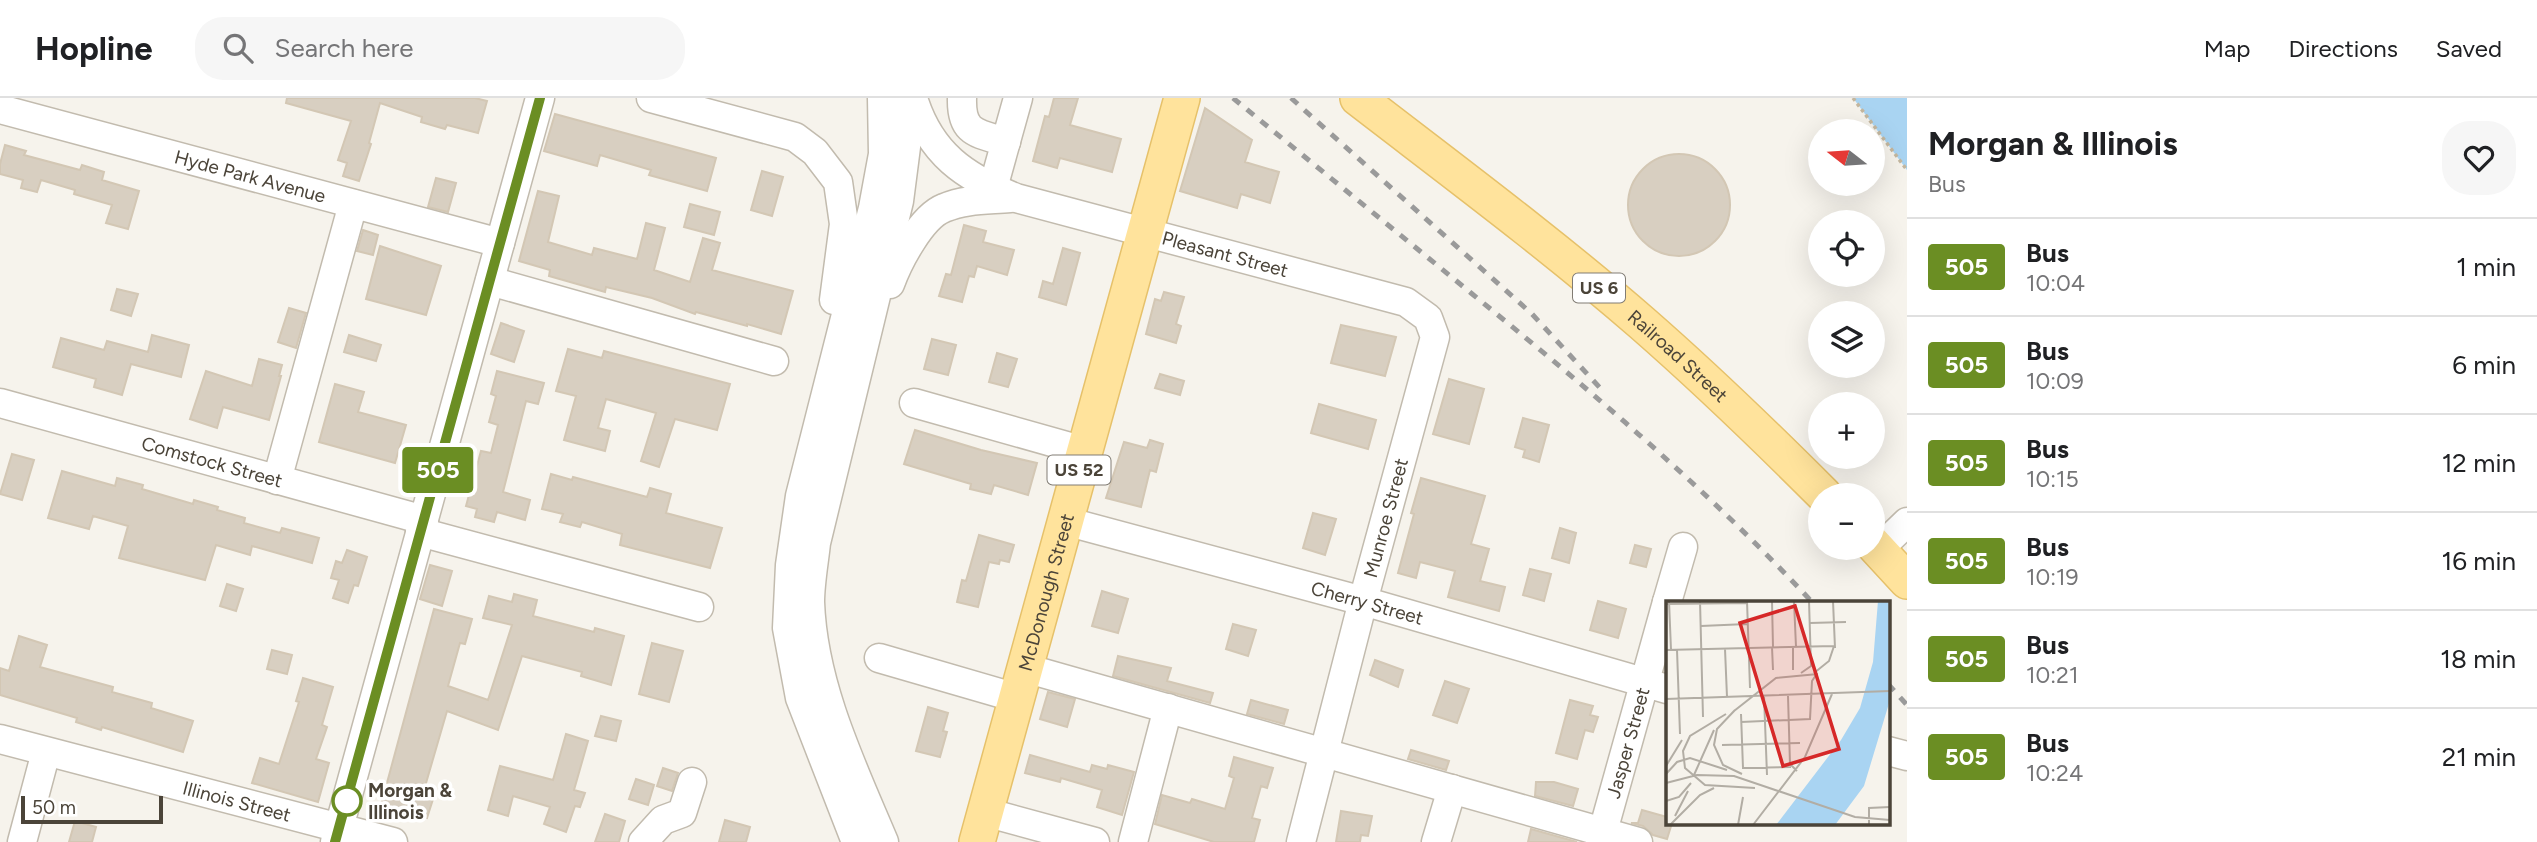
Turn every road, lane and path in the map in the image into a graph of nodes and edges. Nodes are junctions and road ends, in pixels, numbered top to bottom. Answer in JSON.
{"nodes":[{"id":1,"x":540,"y":98,"type":"edge"},
{"id":2,"x":651,"y":98,"type":"edge"},
{"id":3,"x":882,"y":98,"type":"edge"},
{"id":4,"x":911,"y":98,"type":"edge"},
{"id":5,"x":962,"y":98,"type":"edge"},
{"id":6,"x":1018,"y":98,"type":"edge"},
{"id":7,"x":1182,"y":98,"type":"edge"},
{"id":8,"x":1358,"y":98,"type":"edge"},
{"id":9,"x":1853,"y":98,"type":"edge"},
{"id":10,"x":703,"y":105,"type":"edge"},
{"id":11,"x":0,"y":109,"type":"edge"},
{"id":12,"x":1006,"y":142,"type":"junction"},
{"id":13,"x":1907,"y":170,"type":"edge"},
{"id":14,"x":1004,"y":193,"type":"junction"},
{"id":15,"x":353,"y":204,"type":"junction"},
{"id":16,"x":1145,"y":232,"type":"junction"},
{"id":17,"x":500,"y":243,"type":"junction"},
{"id":18,"x":490,"y":281,"type":"junction"},
{"id":19,"x":1428,"y":318,"type":"joint"},
{"id":20,"x":774,"y":361,"type":"dead end"},
{"id":21,"x":849,"y":399,"type":"junction"},
{"id":22,"x":0,"y":403,"type":"edge"},
{"id":23,"x":914,"y":403,"type":"dead end"},
{"id":24,"x":1084,"y":451,"type":"junction"},
{"id":25,"x":277,"y":480,"type":"junction"},
{"id":26,"x":1812,"y":483,"type":"edge"},
{"id":27,"x":800,"y":496,"type":"junction"},
{"id":28,"x":1065,"y":521,"type":"junction"},
{"id":29,"x":1907,"y":522,"type":"edge"},
{"id":30,"x":422,"y":526,"type":"junction"},
{"id":31,"x":1885,"y":539,"type":"edge"},
{"id":32,"x":1683,"y":547,"type":"dead end"},
{"id":33,"x":1885,"y":556,"type":"edge"},
{"id":34,"x":1907,"y":581,"type":"edge"},
{"id":35,"x":1363,"y":601,"type":"junction"},
{"id":36,"x":1667,"y":601,"type":"edge"},
{"id":37,"x":699,"y":607,"type":"dead end"},
{"id":38,"x":1666,"y":610,"type":"edge"},
{"id":39,"x":879,"y":658,"type":"dead end"},
{"id":40,"x":1021,"y":683,"type":"junction"},
{"id":41,"x":1656,"y":686,"type":"edge"},
{"id":42,"x":1168,"y":708,"type":"junction"},
{"id":43,"x":0,"y":739,"type":"edge"},
{"id":44,"x":46,"y":752,"type":"junction"},
{"id":45,"x":1324,"y":752,"type":"junction"},
{"id":46,"x":1890,"y":752,"type":"edge"},
{"id":47,"x":1907,"y":756,"type":"edge"},
{"id":48,"x":691,"y":782,"type":"dead end"},
{"id":49,"x":1451,"y":789,"type":"junction"},
{"id":50,"x":981,"y":827,"type":"edge"},
{"id":51,"x":337,"y":835,"type":"edge"},
{"id":52,"x":1602,"y":837,"type":"edge"},
{"id":53,"x":22,"y":842,"type":"edge"},
{"id":54,"x":393,"y":842,"type":"edge"},
{"id":55,"x":643,"y":842,"type":"edge"},
{"id":56,"x":856,"y":842,"type":"edge"},
{"id":57,"x":884,"y":842,"type":"edge"},
{"id":58,"x":1095,"y":842,"type":"edge"},
{"id":59,"x":1133,"y":842,"type":"edge"},
{"id":60,"x":1301,"y":842,"type":"edge"},
{"id":61,"x":1436,"y":842,"type":"edge"},
{"id":62,"x":1638,"y":842,"type":"edge"}],
"edges":[{"from":1,"to":17,"type":"street"},
{"from":2,"to":10,"type":"street"},
{"from":3,"to":27,"type":"street"},
{"from":4,"to":14,"type":"street"},
{"from":4,"to":21,"type":"street"},
{"from":5,"to":12,"type":"street"},
{"from":6,"to":12,"type":"street"},
{"from":7,"to":16,"type":"main road","name":"McDonough Street","number":"US 52"},
{"from":8,"to":26,"type":"main road","name":"Railroad Street","number":"US 6"},
{"from":9,"to":13,"type":"path"},
{"from":10,"to":27,"type":"street"},
{"from":11,"to":15,"type":"street","name":"Hyde Park Avenue"},
{"from":12,"to":14,"type":"street"},
{"from":14,"to":16,"type":"street","name":"Pleasant Street"},
{"from":14,"to":21,"type":"street"},
{"from":15,"to":17,"type":"street","name":"Hyde Park Avenue"},
{"from":15,"to":25,"type":"street"},
{"from":16,"to":19,"type":"street","name":"Pleasant Street"},
{"from":16,"to":24,"type":"main road","name":"McDonough Street","number":"US 52"},
{"from":17,"to":18,"type":"street"},
{"from":18,"to":20,"type":"street"},
{"from":18,"to":30,"type":"street"},
{"from":19,"to":35,"type":"street","name":"Munroe Street"},
{"from":21,"to":57,"type":"street"},
{"from":22,"to":25,"type":"street","name":"Comstock Street"},
{"from":23,"to":24,"type":"street"},
{"from":24,"to":28,"type":"main road","name":"McDonough Street","number":"US 52"},
{"from":25,"to":30,"type":"street","name":"Comstock Street"},
{"from":27,"to":56,"type":"street"},
{"from":28,"to":35,"type":"street","name":"Cherry Street"},
{"from":28,"to":40,"type":"main road","name":"McDonough Street","number":"US 52"},
{"from":29,"to":31,"type":"street"},
{"from":30,"to":37,"type":"street","name":"Comstock Street"},
{"from":30,"to":51,"type":"street"},
{"from":32,"to":36,"type":"street","name":"Jasper Street"},
{"from":33,"to":34,"type":"main road"},
{"from":35,"to":41,"type":"street","name":"Cherry Street"},
{"from":35,"to":45,"type":"street","name":"Munroe Street"},
{"from":38,"to":41,"type":"street","name":"Jasper Street"},
{"from":39,"to":40,"type":"street"},
{"from":40,"to":42,"type":"street"},
{"from":40,"to":50,"type":"main road","name":"McDonough Street","number":"US 52"},
{"from":41,"to":52,"type":"street","name":"Jasper Street"},
{"from":42,"to":45,"type":"street"},
{"from":42,"to":59,"type":"street"},
{"from":43,"to":44,"type":"street","name":"Illinois Street"},
{"from":44,"to":51,"type":"street","name":"Illinois Street"},
{"from":44,"to":53,"type":"street"},
{"from":45,"to":49,"type":"street"},
{"from":45,"to":60,"type":"street","name":"Munroe Street"},
{"from":46,"to":47,"type":"street"},
{"from":48,"to":55,"type":"street"},
{"from":49,"to":52,"type":"street"},
{"from":49,"to":61,"type":"street"},
{"from":50,"to":58,"type":"street"},
{"from":51,"to":54,"type":"street","name":"Illinois Street"},
{"from":52,"to":62,"type":"street"}]}
